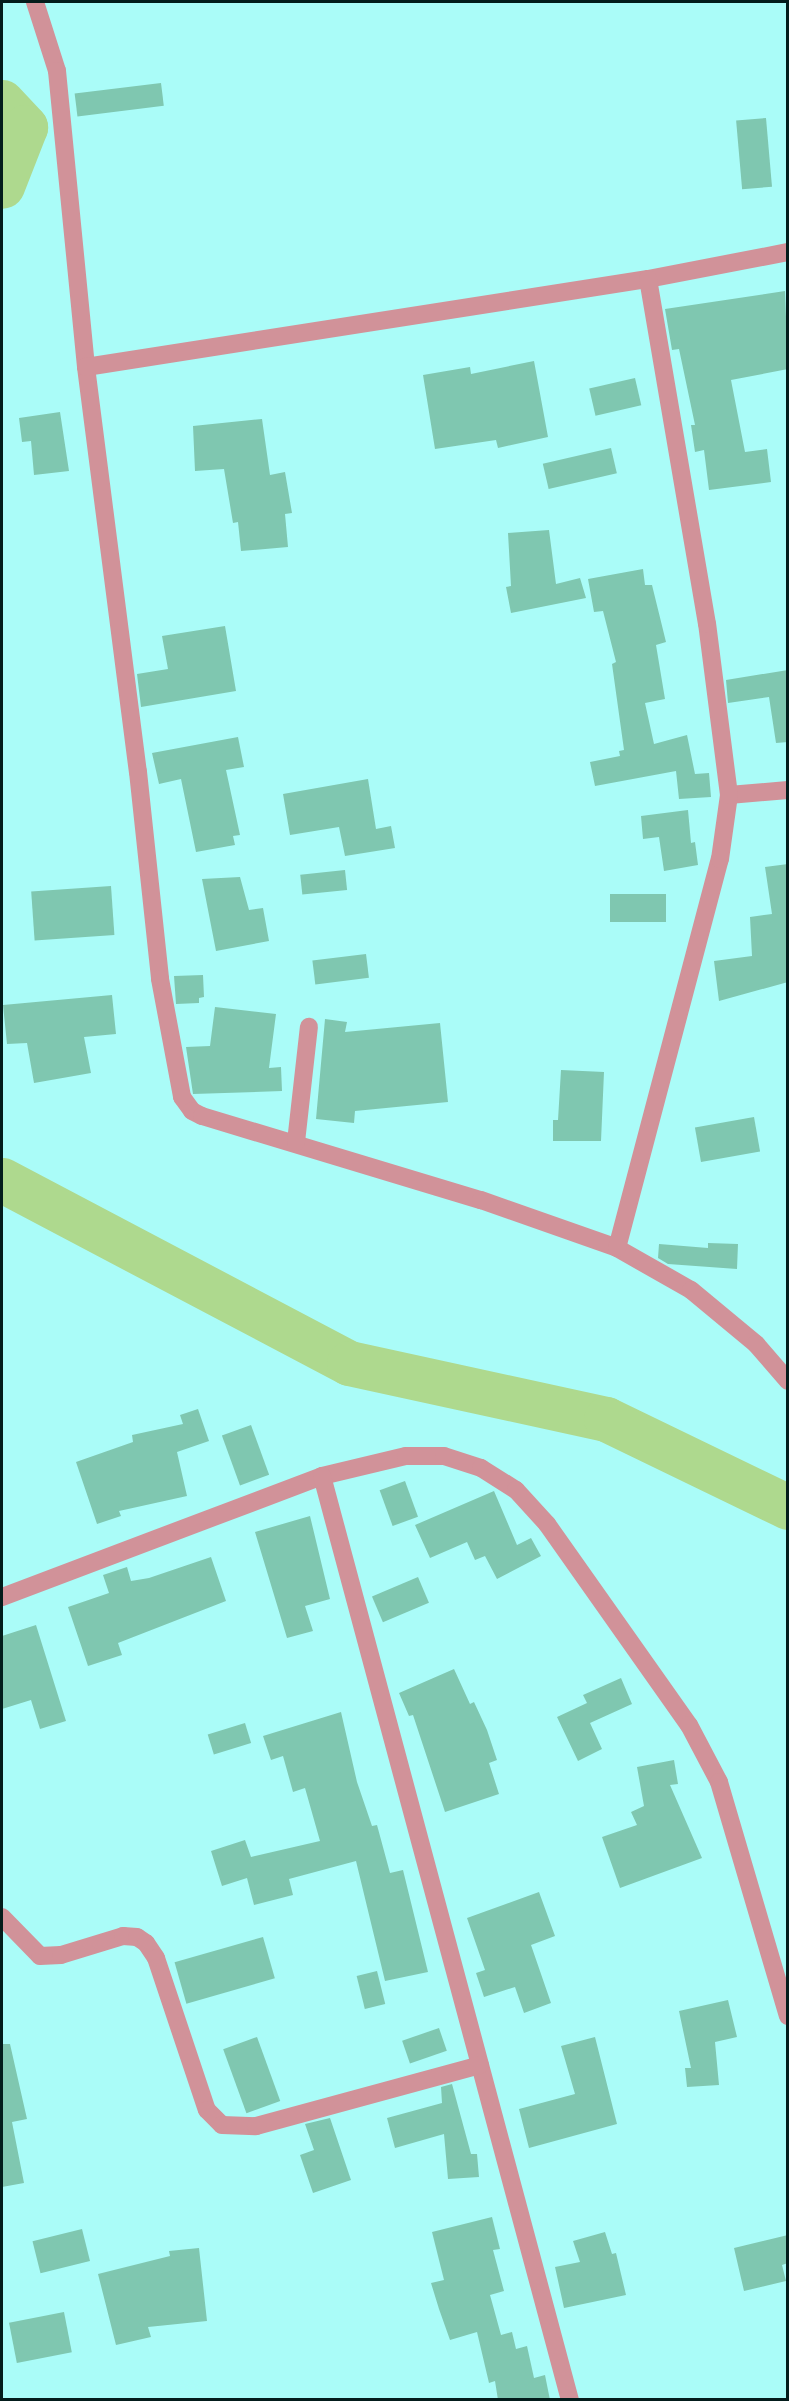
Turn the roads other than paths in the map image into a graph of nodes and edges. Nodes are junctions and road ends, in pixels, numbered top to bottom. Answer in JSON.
{"nodes":[{"id":1,"x":35,"y":2,"type":"edge"},
{"id":2,"x":788,"y":252,"type":"edge"},
{"id":3,"x":648,"y":279,"type":"junction"},
{"id":4,"x":86,"y":367,"type":"junction"},
{"id":5,"x":788,"y":790,"type":"edge"},
{"id":6,"x":729,"y":795,"type":"junction"},
{"id":7,"x":309,"y":1027,"type":"dead end"},
{"id":8,"x":296,"y":1142,"type":"junction"},
{"id":9,"x":617,"y":1248,"type":"junction"},
{"id":10,"x":788,"y":1381,"type":"edge"},
{"id":11,"x":322,"y":1476,"type":"junction"},
{"id":12,"x":2,"y":1597,"type":"edge"},
{"id":13,"x":2,"y":1917,"type":"edge"},
{"id":14,"x":788,"y":2016,"type":"edge"},
{"id":15,"x":480,"y":2065,"type":"junction"},
{"id":16,"x":570,"y":2400,"type":"edge"}],
"edges":[{"from":1,"to":4,"type":"street"},
{"from":2,"to":3,"type":"street"},
{"from":3,"to":4,"type":"street"},
{"from":3,"to":6,"type":"street"},
{"from":4,"to":8,"type":"street"},
{"from":5,"to":6,"type":"street"},
{"from":6,"to":9,"type":"street"},
{"from":7,"to":8,"type":"street"},
{"from":8,"to":9,"type":"street"},
{"from":9,"to":10,"type":"street"},
{"from":11,"to":12,"type":"street"},
{"from":11,"to":14,"type":"street"},
{"from":11,"to":15,"type":"street"},
{"from":13,"to":15,"type":"street"},
{"from":15,"to":16,"type":"street"}]}
